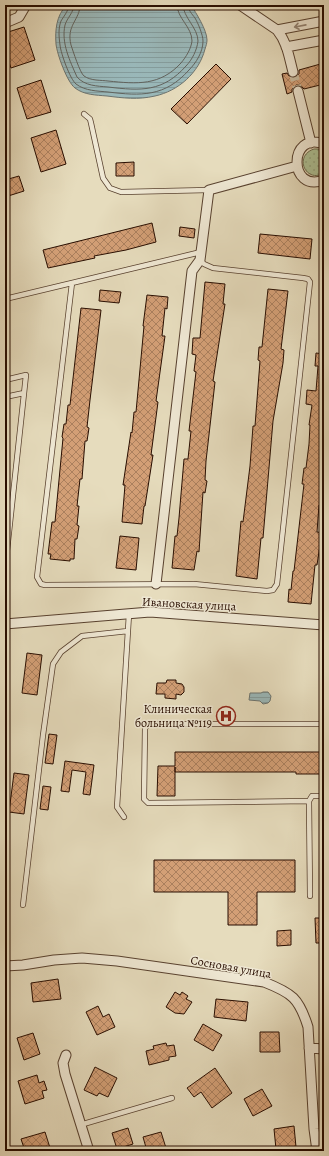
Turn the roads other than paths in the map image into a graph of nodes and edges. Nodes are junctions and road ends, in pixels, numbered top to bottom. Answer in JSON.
{"nodes":[{"id":1,"x":26,"y":5,"type":"edge"},
{"id":2,"x":240,"y":5,"type":"edge"},
{"id":3,"x":324,"y":21,"type":"edge"},
{"id":4,"x":5,"y":23,"type":"edge"},
{"id":5,"x":276,"y":30,"type":"junction"},
{"id":6,"x":324,"y":40,"type":"edge"},
{"id":7,"x":286,"y":47,"type":"junction"},
{"id":8,"x":293,"y":72,"type":"tunnel mouth"},
{"id":9,"x":298,"y":91,"type":"tunnel mouth"},
{"id":10,"x":84,"y":114,"type":"dead end"},
{"id":11,"x":312,"y":143,"type":"junction"},
{"id":12,"x":324,"y":144,"type":"edge"},
{"id":13,"x":297,"y":166,"type":"junction"},
{"id":14,"x":324,"y":180,"type":"edge"},
{"id":15,"x":209,"y":190,"type":"junction"},
{"id":16,"x":200,"y":256,"type":"junction"},
{"id":17,"x":72,"y":283,"type":"junction"},
{"id":18,"x":5,"y":298,"type":"edge"},
{"id":19,"x":5,"y":380,"type":"edge"},
{"id":20,"x":24,"y":393,"type":"junction"},
{"id":21,"x":5,"y":397,"type":"edge"},
{"id":22,"x":7,"y":532,"type":"edge"},
{"id":23,"x":6,"y":545,"type":"edge"},
{"id":24,"x":5,"y":569,"type":"edge"},
{"id":25,"x":156,"y":584,"type":"junction"},
{"id":26,"x":129,"y":614,"type":"junction"},
{"id":27,"x":5,"y":624,"type":"edge"},
{"id":28,"x":324,"y":625,"type":"edge"},
{"id":29,"x":128,"y":631,"type":"junction"},
{"id":30,"x":324,"y":724,"type":"edge"},
{"id":31,"x":324,"y":796,"type":"edge"},
{"id":32,"x":308,"y":801,"type":"junction"},
{"id":33,"x":124,"y":817,"type":"dead end"},
{"id":34,"x":310,"y":896,"type":"dead end"},
{"id":35,"x":23,"y":905,"type":"dead end"},
{"id":36,"x":5,"y":966,"type":"edge"},
{"id":37,"x":309,"y":1048,"type":"junction"},
{"id":38,"x":324,"y":1049,"type":"edge"},
{"id":39,"x":66,"y":1055,"type":"dead end"},
{"id":40,"x":172,"y":1098,"type":"dead end"},
{"id":41,"x":80,"y":1125,"type":"junction"},
{"id":42,"x":89,"y":1151,"type":"edge"},
{"id":43,"x":317,"y":1151,"type":"edge"}],
"edges":[{"from":1,"to":4,"type":"street"},
{"from":2,"to":5,"type":"street"},
{"from":3,"to":5,"type":"street","one_way":true},
{"from":5,"to":7,"type":"street"},
{"from":6,"to":7,"type":"street"},
{"from":7,"to":8,"type":"street"},
{"from":9,"to":11,"type":"street"},
{"from":10,"to":15,"type":"lane"},
{"from":11,"to":12,"type":"street"},
{"from":11,"to":13,"type":"street"},
{"from":13,"to":14,"type":"street"},
{"from":13,"to":15,"type":"street"},
{"from":15,"to":16,"type":"street"},
{"from":16,"to":17,"type":"lane"},
{"from":16,"to":25,"type":"street"},
{"from":16,"to":25,"type":"lane"},
{"from":17,"to":18,"type":"lane"},
{"from":17,"to":25,"type":"lane"},
{"from":19,"to":20,"type":"lane"},
{"from":20,"to":21,"type":"lane"},
{"from":20,"to":22,"type":"lane"},
{"from":22,"to":23,"type":"lane"},
{"from":23,"to":24,"type":"lane"},
{"from":26,"to":27,"type":"street","name":"Ивановская улица"},
{"from":26,"to":28,"type":"street","name":"Ивановская улица"},
{"from":26,"to":29,"type":"lane"},
{"from":29,"to":33,"type":"lane"},
{"from":29,"to":35,"type":"lane"},
{"from":30,"to":32,"type":"lane"},
{"from":31,"to":32,"type":"lane"},
{"from":32,"to":34,"type":"lane"},
{"from":36,"to":37,"type":"street","name":"Сосновая улица"},
{"from":37,"to":38,"type":"street"},
{"from":37,"to":43,"type":"street","name":"Сосновая улица"},
{"from":39,"to":41,"type":"street"},
{"from":40,"to":41,"type":"lane"},
{"from":41,"to":42,"type":"street"}]}
